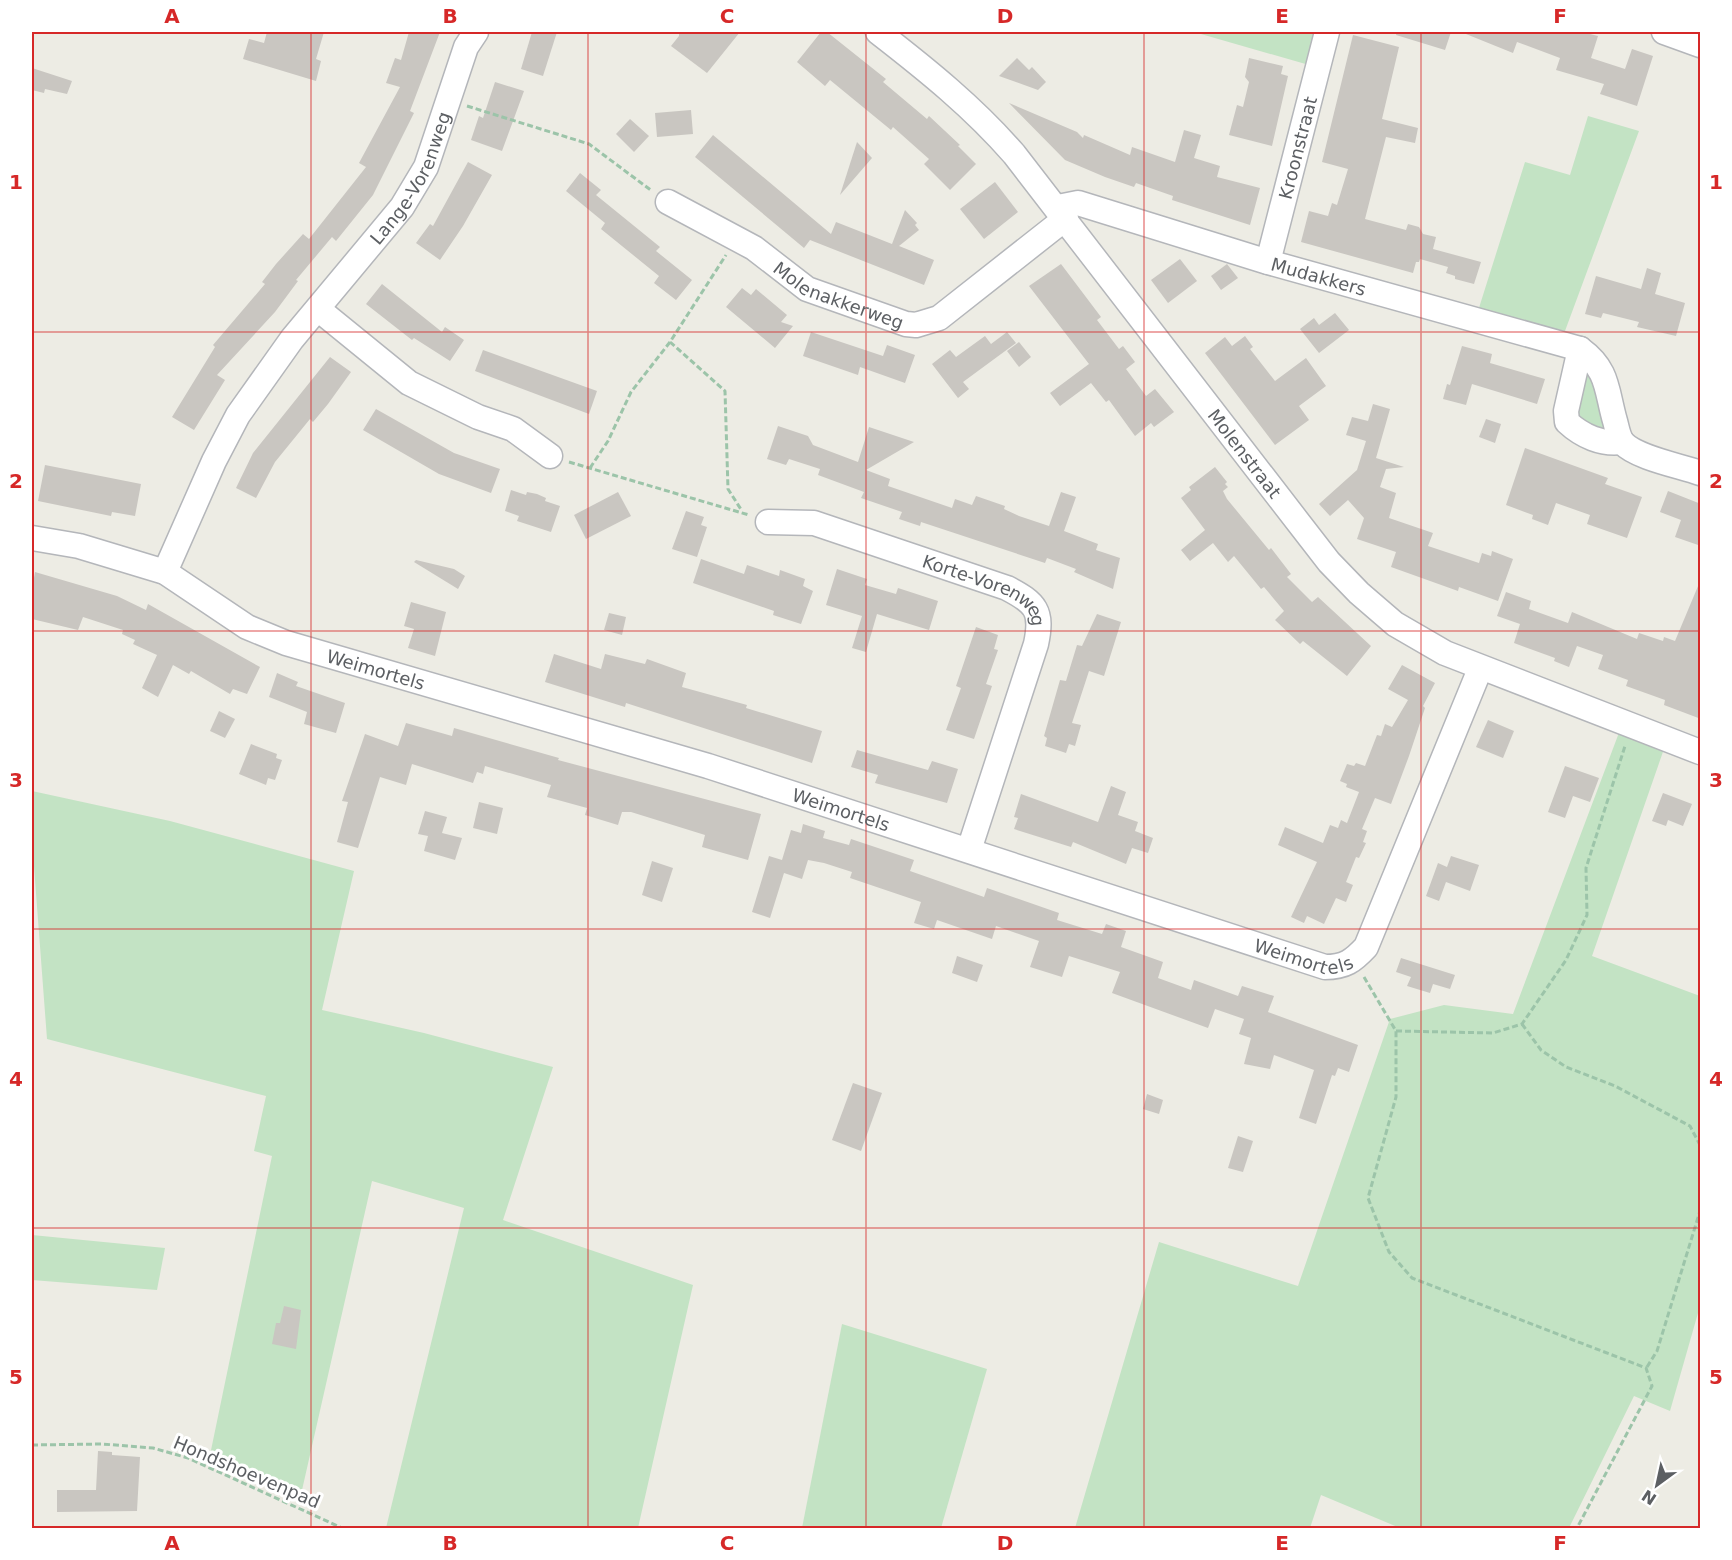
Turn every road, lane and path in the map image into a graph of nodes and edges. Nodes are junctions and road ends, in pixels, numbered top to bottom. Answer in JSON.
{"nodes":[{"id":1,"x":476,"y":32,"type":"edge"},
{"id":2,"x":878,"y":32,"type":"edge"},
{"id":3,"x":1327,"y":32,"type":"edge"},
{"id":4,"x":1664,"y":32,"type":"edge"},
{"id":5,"x":1701,"y":45,"type":"edge"},
{"id":6,"x":448,"y":100,"type":"junction"},
{"id":7,"x":668,"y":202,"type":"joint"},
{"id":8,"x":1062,"y":213,"type":"junction"},
{"id":9,"x":734,"y":237,"type":"junction"},
{"id":10,"x":1268,"y":262,"type":"junction"},
{"id":11,"x":318,"y":309,"type":"junction"},
{"id":12,"x":670,"y":342,"type":"junction"},
{"id":13,"x":1580,"y":349,"type":"junction"},
{"id":14,"x":1622,"y":442,"type":"junction"},
{"id":15,"x":550,"y":456,"type":"joint"},
{"id":16,"x":590,"y":468,"type":"junction"},
{"id":17,"x":1701,"y":473,"type":"edge"},
{"id":18,"x":743,"y":512,"type":"junction"},
{"id":19,"x":768,"y":522,"type":"joint"},
{"id":20,"x":32,"y":538,"type":"edge"},
{"id":21,"x":165,"y":572,"type":"junction"},
{"id":22,"x":1480,"y":669,"type":"junction"},
{"id":23,"x":1632,"y":726,"type":"junction"},
{"id":24,"x":1701,"y":752,"type":"edge"},
{"id":25,"x":969,"y":850,"type":"junction"},
{"id":26,"x":1354,"y":960,"type":"junction"},
{"id":27,"x":1522,"y":1024,"type":"junction"},
{"id":28,"x":1396,"y":1031,"type":"junction"},
{"id":29,"x":1701,"y":1145,"type":"edge"},
{"id":30,"x":1701,"y":1211,"type":"edge"},
{"id":31,"x":1646,"y":1368,"type":"junction"},
{"id":32,"x":32,"y":1445,"type":"edge"},
{"id":33,"x":342,"y":1528,"type":"edge"},
{"id":34,"x":1576,"y":1528,"type":"edge"}],
"edges":[{"from":1,"to":6,"type":"street","name":"Lange-Vorenweg"},
{"from":2,"to":8,"type":"street","name":"Molenstraat"},
{"from":3,"to":10,"type":"street","name":"Kroonstraat"},
{"from":4,"to":5,"type":"street"},
{"from":6,"to":7,"type":"path"},
{"from":6,"to":11,"type":"street","name":"Lange-Vorenweg"},
{"from":7,"to":9,"type":"street","name":"Molenakkerweg"},
{"from":8,"to":9,"type":"street","name":"Molenakkerweg"},
{"from":8,"to":10,"type":"street","name":"Mudakkers"},
{"from":8,"to":22,"type":"street","name":"Molenstraat"},
{"from":9,"to":12,"type":"path"},
{"from":10,"to":13,"type":"street","name":"Mudakkers"},
{"from":11,"to":15,"type":"street"},
{"from":11,"to":21,"type":"street","name":"Lange-Vorenweg"},
{"from":12,"to":16,"type":"path"},
{"from":12,"to":18,"type":"path"},
{"from":13,"to":14,"type":"street","name":"Mudakkers"},
{"from":13,"to":14,"type":"street"},
{"from":14,"to":17,"type":"street"},
{"from":15,"to":16,"type":"path"},
{"from":16,"to":18,"type":"path"},
{"from":18,"to":19,"type":"path"},
{"from":19,"to":25,"type":"street","name":"Korte-Vorenweg"},
{"from":20,"to":21,"type":"street","name":"Weimortels"},
{"from":21,"to":25,"type":"street","name":"Weimortels"},
{"from":22,"to":23,"type":"street","name":"Molenstraat"},
{"from":22,"to":26,"type":"street","name":"Weimortels"},
{"from":23,"to":24,"type":"street","name":"Molenstraat"},
{"from":23,"to":27,"type":"path"},
{"from":25,"to":26,"type":"street","name":"Weimortels"},
{"from":26,"to":28,"type":"path"},
{"from":27,"to":28,"type":"path"},
{"from":27,"to":29,"type":"path"},
{"from":28,"to":31,"type":"path"},
{"from":30,"to":31,"type":"path"},
{"from":31,"to":34,"type":"path"},
{"from":32,"to":33,"type":"path","name":"Hondshoevenpad"}]}
